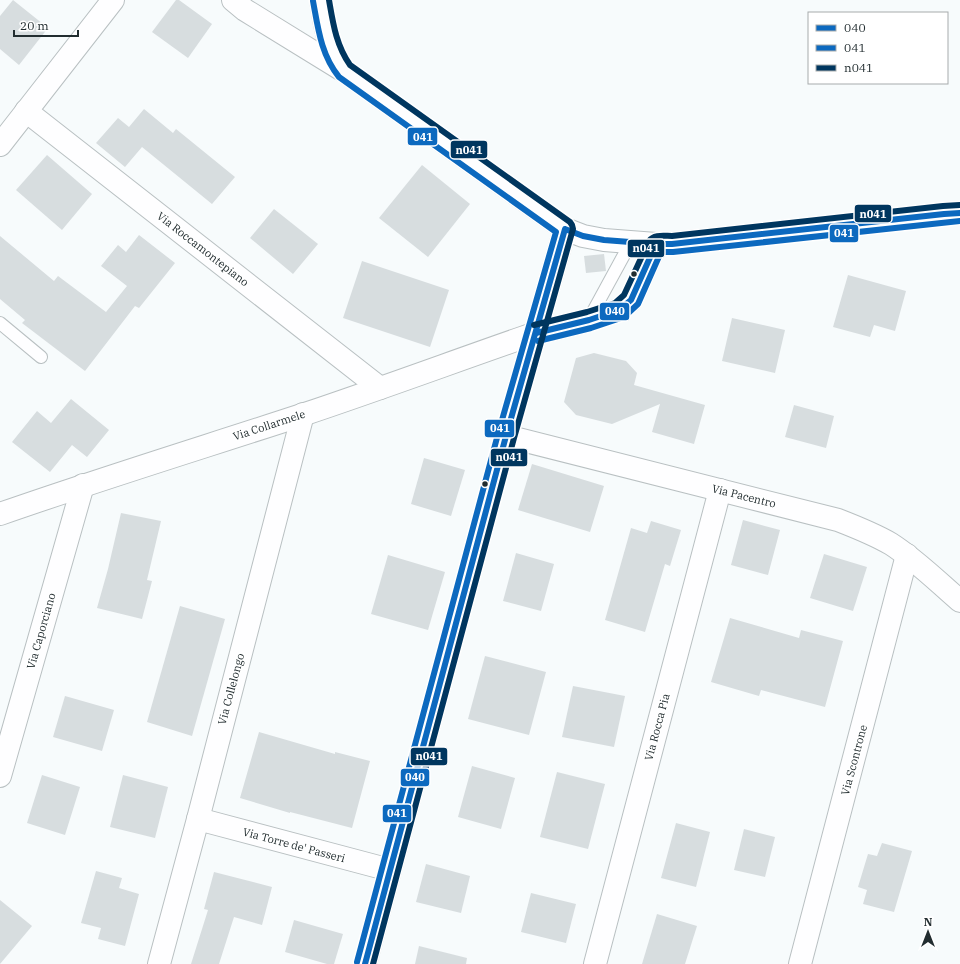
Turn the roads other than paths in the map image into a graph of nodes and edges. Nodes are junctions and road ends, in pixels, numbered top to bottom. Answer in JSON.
{"nodes":[{"id":1,"x":113,"y":0,"type":"edge"},
{"id":2,"x":233,"y":0,"type":"edge"},
{"id":3,"x":321,"y":0,"type":"edge"},
{"id":4,"x":344,"y":71,"type":"junction"},
{"id":5,"x":26,"y":111,"type":"junction"},
{"id":6,"x":0,"y":145,"type":"edge"},
{"id":7,"x":960,"y":213,"type":"edge"},
{"id":8,"x":565,"y":229,"type":"junction"},
{"id":9,"x":631,"y":242,"type":"junction"},
{"id":10,"x":656,"y":244,"type":"junction"},
{"id":11,"x":589,"y":320,"type":"junction"},
{"id":12,"x":0,"y":323,"type":"edge"},
{"id":13,"x":536,"y":333,"type":"junction"},
{"id":14,"x":41,"y":357,"type":"dead end"},
{"id":15,"x":380,"y":388,"type":"junction"},
{"id":16,"x":303,"y":414,"type":"junction"},
{"id":17,"x":506,"y":436,"type":"junction"},
{"id":18,"x":83,"y":485,"type":"junction"},
{"id":19,"x":720,"y":490,"type":"junction"},
{"id":20,"x":0,"y":514,"type":"edge"},
{"id":21,"x":907,"y":555,"type":"junction"},
{"id":22,"x":960,"y":601,"type":"edge"},
{"id":23,"x":0,"y":776,"type":"edge"},
{"id":24,"x":198,"y":819,"type":"junction"},
{"id":25,"x":390,"y":870,"type":"junction"},
{"id":26,"x":158,"y":964,"type":"edge"},
{"id":27,"x":365,"y":964,"type":"edge"},
{"id":28,"x":595,"y":964,"type":"edge"},
{"id":29,"x":800,"y":964,"type":"edge"}],
"edges":[{"from":1,"to":5,"type":"street"},
{"from":2,"to":4,"type":"street"},
{"from":3,"to":4,"type":"street"},
{"from":4,"to":8,"type":"street"},
{"from":5,"to":6,"type":"street"},
{"from":5,"to":15,"type":"street","name":"Via Roccamontepiano"},
{"from":7,"to":10,"type":"street"},
{"from":8,"to":9,"type":"street"},
{"from":8,"to":13,"type":"street"},
{"from":9,"to":10,"type":"street"},
{"from":9,"to":11,"type":"lane"},
{"from":10,"to":11,"type":"street","name":"Via Collarmele"},
{"from":11,"to":13,"type":"street","name":"Via Collarmele"},
{"from":12,"to":14,"type":"lane"},
{"from":13,"to":15,"type":"street","name":"Via Collarmele"},
{"from":13,"to":17,"type":"street"},
{"from":15,"to":16,"type":"street","name":"Via Collarmele"},
{"from":16,"to":18,"type":"street","name":"Via Collarmele"},
{"from":16,"to":24,"type":"street","name":"Via Collelongo"},
{"from":17,"to":19,"type":"street","name":"Via Pacentro"},
{"from":17,"to":25,"type":"street"},
{"from":18,"to":20,"type":"street","name":"Via Collarmele"},
{"from":18,"to":23,"type":"street","name":"Via Caporciano"},
{"from":19,"to":21,"type":"street","name":"Via Pacentro"},
{"from":19,"to":28,"type":"street","name":"Via Rocca Pia"},
{"from":21,"to":22,"type":"street","name":"Via Pacentro"},
{"from":21,"to":29,"type":"street","name":"Via Scontrone"},
{"from":24,"to":25,"type":"street","name":"Via Torre de' Passeri"},
{"from":24,"to":26,"type":"street","name":"Via Collelongo"},
{"from":25,"to":27,"type":"street"}]}
